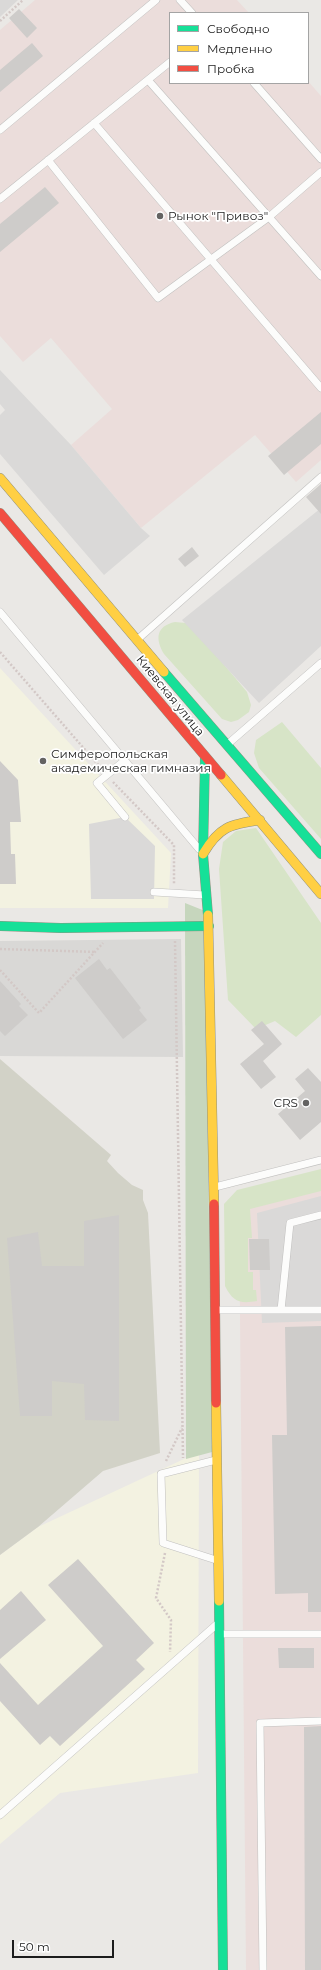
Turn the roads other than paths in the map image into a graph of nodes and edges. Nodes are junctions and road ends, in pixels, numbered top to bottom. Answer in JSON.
{"nodes":[{"id":1,"x":156,"y":0,"type":"edge"},
{"id":2,"x":180,"y":0,"type":"edge"},
{"id":3,"x":191,"y":12,"type":"edge"},
{"id":4,"x":169,"y":63,"type":"edge"},
{"id":5,"x":148,"y":80,"type":"junction"},
{"id":6,"x":255,"y":84,"type":"edge"},
{"id":7,"x":94,"y":123,"type":"junction"},
{"id":8,"x":0,"y":130,"type":"edge"},
{"id":9,"x":321,"y":159,"type":"edge"},
{"id":10,"x":48,"y":160,"type":"junction"},
{"id":11,"x":321,"y":172,"type":"edge"},
{"id":12,"x":0,"y":199,"type":"edge"},
{"id":13,"x":269,"y":217,"type":"junction"},
{"id":14,"x":211,"y":260,"type":"junction"},
{"id":15,"x":321,"y":276,"type":"edge"},
{"id":16,"x":321,"y":388,"type":"edge"},
{"id":17,"x":321,"y":477,"type":"edge"},
{"id":18,"x":0,"y":478,"type":"edge"},
{"id":19,"x":0,"y":513,"type":"edge"},
{"id":20,"x":0,"y":612,"type":"edge"},
{"id":21,"x":129,"y":648,"type":"junction"},
{"id":22,"x":321,"y":663,"type":"edge"},
{"id":23,"x":227,"y":745,"type":"junction"},
{"id":24,"x":205,"y":758,"type":"junction"},
{"id":25,"x":124,"y":761,"type":"junction"},
{"id":26,"x":125,"y":817,"type":"dead end"},
{"id":27,"x":260,"y":820,"type":"junction"},
{"id":28,"x":203,"y":854,"type":"junction"},
{"id":29,"x":321,"y":854,"type":"edge"},
{"id":30,"x":154,"y":892,"type":"dead end"},
{"id":31,"x":321,"y":894,"type":"edge"},
{"id":32,"x":207,"y":895,"type":"junction"},
{"id":33,"x":0,"y":926,"type":"edge"},
{"id":34,"x":209,"y":926,"type":"junction"},
{"id":35,"x":321,"y":1160,"type":"edge"},
{"id":36,"x":214,"y":1187,"type":"junction"},
{"id":37,"x":321,"y":1215,"type":"edge"},
{"id":38,"x":215,"y":1310,"type":"junction"},
{"id":39,"x":281,"y":1310,"type":"junction"},
{"id":40,"x":321,"y":1310,"type":"edge"},
{"id":41,"x":216,"y":1460,"type":"junction"},
{"id":42,"x":219,"y":1560,"type":"junction"},
{"id":43,"x":220,"y":1622,"type":"junction"},
{"id":44,"x":220,"y":1634,"type":"junction"},
{"id":45,"x":321,"y":1634,"type":"edge"},
{"id":46,"x":321,"y":1721,"type":"edge"},
{"id":47,"x":0,"y":1815,"type":"edge"},
{"id":48,"x":223,"y":1970,"type":"edge"},
{"id":49,"x":263,"y":1970,"type":"edge"}],
"edges":[{"from":1,"to":8,"type":"lane"},
{"from":2,"to":3,"type":"lane"},
{"from":4,"to":5,"type":"lane"},
{"from":5,"to":7,"type":"lane"},
{"from":5,"to":13,"type":"lane"},
{"from":6,"to":9,"type":"lane"},
{"from":7,"to":10,"type":"lane"},
{"from":7,"to":14,"type":"lane"},
{"from":10,"to":12,"type":"lane"},
{"from":10,"to":14,"type":"lane"},
{"from":11,"to":13,"type":"lane"},
{"from":13,"to":14,"type":"lane"},
{"from":13,"to":15,"type":"lane"},
{"from":14,"to":16,"type":"lane"},
{"from":17,"to":21,"type":"lane"},
{"from":18,"to":21,"type":"main road","name":"Киевская улица"},
{"from":19,"to":21,"type":"main road","name":"Киевская улица"},
{"from":20,"to":25,"type":"lane"},
{"from":21,"to":23,"type":"main road","name":"Киевская улица"},
{"from":21,"to":24,"type":"main road","name":"Киевская улица"},
{"from":22,"to":23,"type":"lane"},
{"from":23,"to":29,"type":"main road","name":"Киевская улица"},
{"from":24,"to":27,"type":"main road","name":"Киевская улица"},
{"from":24,"to":28,"type":"main road"},
{"from":25,"to":26,"type":"lane"},
{"from":25,"to":28,"type":"lane"},
{"from":27,"to":28,"type":"main road"},
{"from":27,"to":31,"type":"main road","name":"Киевская улица"},
{"from":28,"to":32,"type":"main road"},
{"from":30,"to":32,"type":"lane"},
{"from":32,"to":34,"type":"main road"},
{"from":33,"to":34,"type":"main road"},
{"from":34,"to":36,"type":"main road"},
{"from":35,"to":36,"type":"lane"},
{"from":36,"to":38,"type":"main road"},
{"from":37,"to":39,"type":"lane"},
{"from":38,"to":39,"type":"lane"},
{"from":38,"to":41,"type":"main road"},
{"from":39,"to":40,"type":"lane"},
{"from":41,"to":42,"type":"main road"},
{"from":41,"to":42,"type":"lane"},
{"from":42,"to":43,"type":"main road"},
{"from":43,"to":44,"type":"main road"},
{"from":43,"to":47,"type":"lane"},
{"from":44,"to":45,"type":"lane"},
{"from":44,"to":48,"type":"main road"},
{"from":46,"to":49,"type":"lane"}]}
